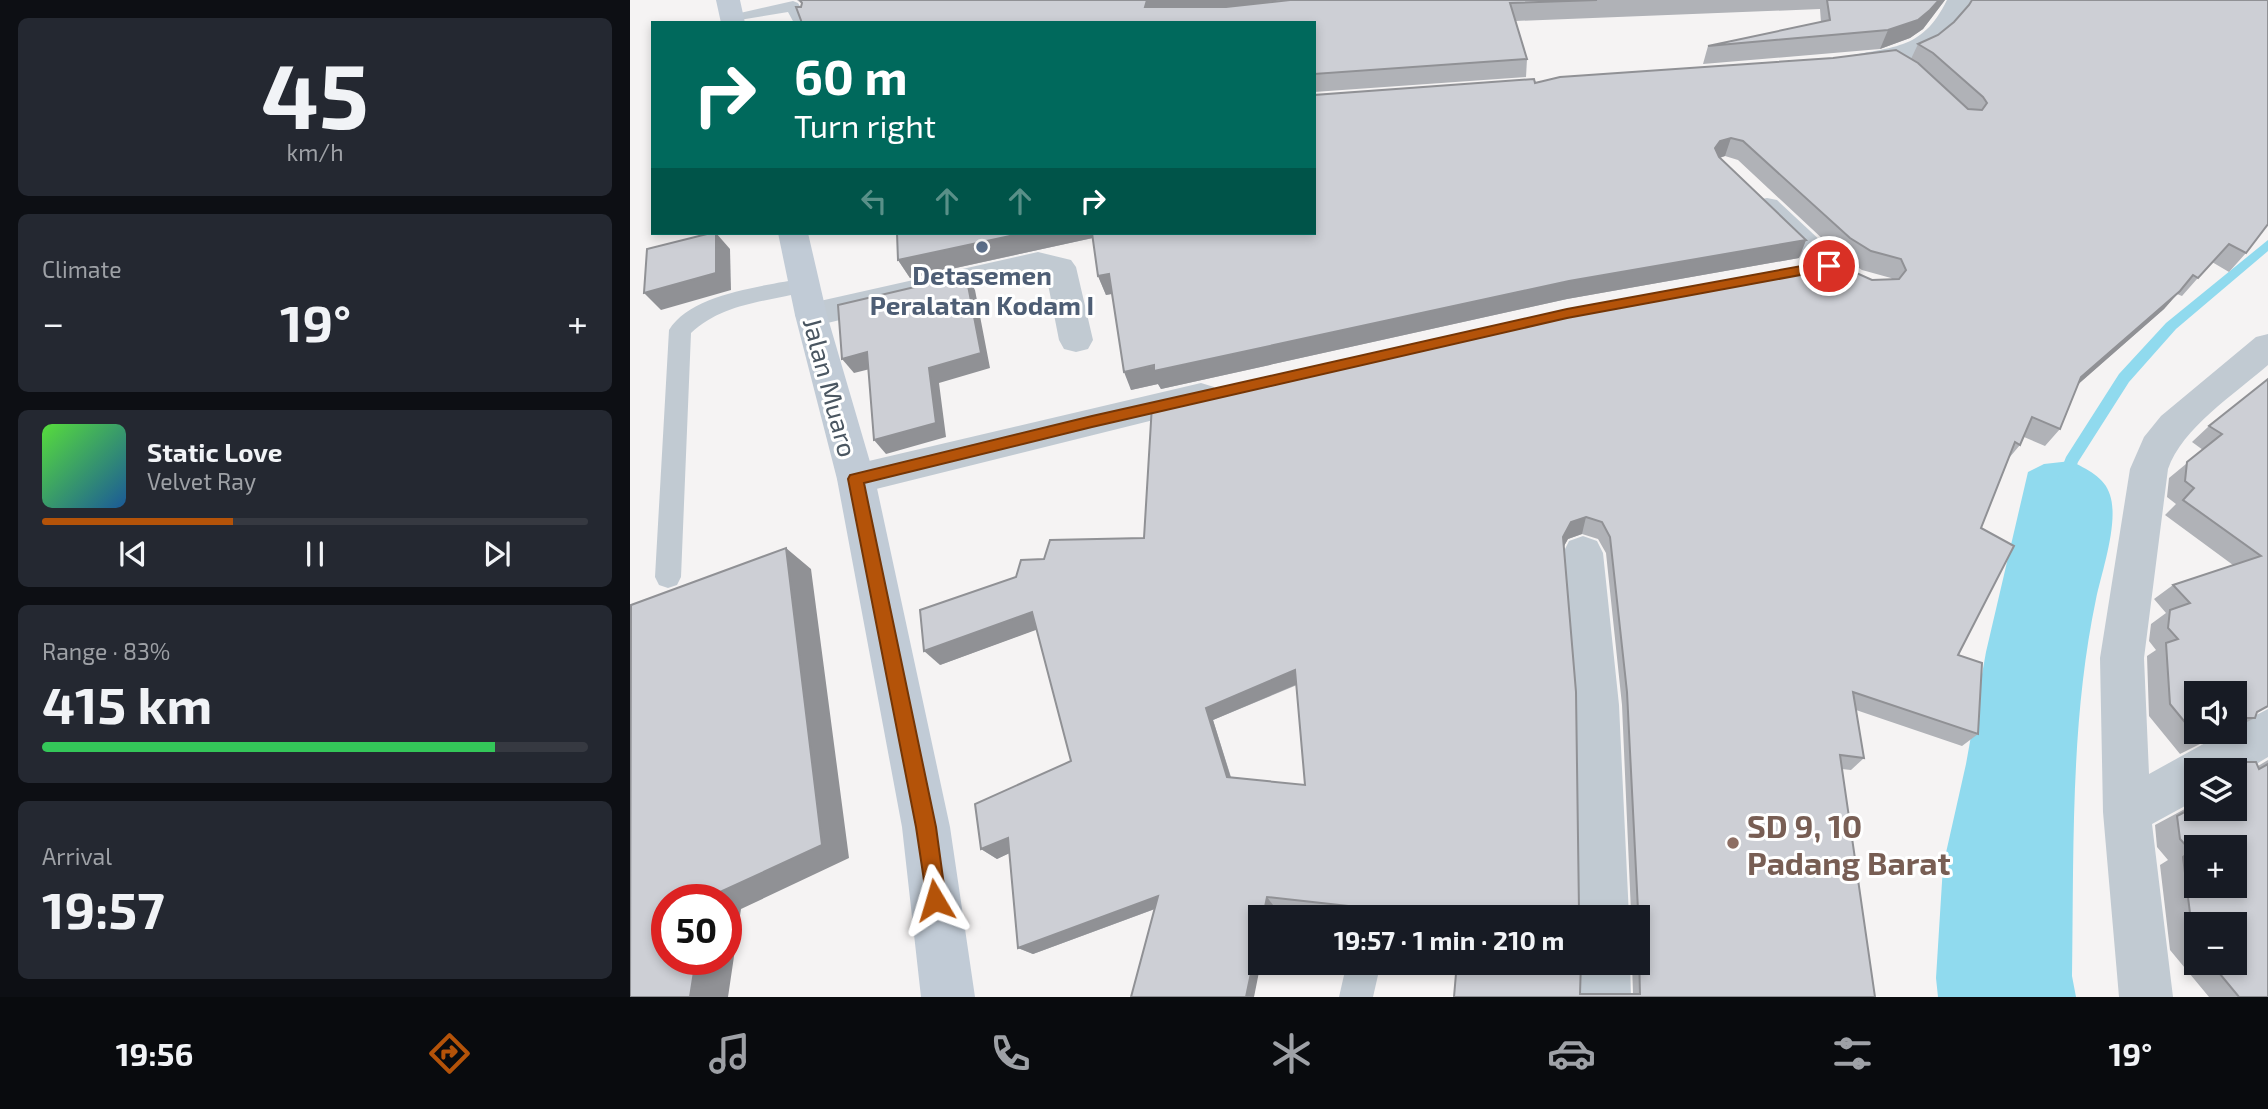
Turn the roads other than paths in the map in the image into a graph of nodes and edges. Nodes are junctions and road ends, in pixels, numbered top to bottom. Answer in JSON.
{"nodes":[{"id":1,"x":1959,"y":0,"type":"edge"},
{"id":2,"x":792,"y":3,"type":"edge"},
{"id":3,"x":731,"y":14,"type":"edge"},
{"id":4,"x":801,"y":21,"type":"edge"},
{"id":5,"x":1826,"y":66,"type":"edge"},
{"id":6,"x":1745,"y":186,"type":"edge"},
{"id":7,"x":793,"y":235,"type":"edge"},
{"id":8,"x":1787,"y":273,"type":"edge"},
{"id":9,"x":808,"y":300,"type":"junction"},
{"id":10,"x":1076,"y":340,"type":"dead end"},
{"id":11,"x":2268,"y":346,"type":"edge"},
{"id":12,"x":1232,"y":389,"type":"edge"},
{"id":13,"x":856,"y":479,"type":"junction"},
{"id":14,"x":1583,"y":553,"type":"dead end"},
{"id":15,"x":668,"y":577,"type":"dead end"},
{"id":16,"x":2268,"y":731,"type":"edge"},
{"id":17,"x":2224,"y":758,"type":"edge"},
{"id":18,"x":2184,"y":781,"type":"edge"},
{"id":19,"x":2127,"y":812,"type":"junction"},
{"id":20,"x":1603,"y":905,"type":"edge"},
{"id":21,"x":1361,"y":975,"type":"edge"},
{"id":22,"x":1604,"y":975,"type":"edge"},
{"id":23,"x":948,"y":997,"type":"edge"},
{"id":24,"x":1356,"y":997,"type":"edge"},
{"id":25,"x":1604,"y":997,"type":"edge"},
{"id":26,"x":2146,"y":997,"type":"edge"}],
"edges":[{"from":1,"to":5,"type":"street"},
{"from":2,"to":3,"type":"lane"},
{"from":2,"to":4,"type":"lane"},
{"from":6,"to":8,"type":"street"},
{"from":7,"to":9,"type":"main road","name":"Jalan Muaro"},
{"from":9,"to":10,"type":"street"},
{"from":9,"to":13,"type":"main road","name":"Jalan Muaro"},
{"from":9,"to":15,"type":"lane"},
{"from":11,"to":19,"type":"street"},
{"from":12,"to":13,"type":"street"},
{"from":13,"to":23,"type":"main road","name":"Jalan Muaro"},
{"from":14,"to":20,"type":"street"},
{"from":16,"to":17,"type":"street"},
{"from":18,"to":19,"type":"street"},
{"from":19,"to":26,"type":"street"},
{"from":21,"to":24,"type":"lane"},
{"from":22,"to":25,"type":"street"}]}
